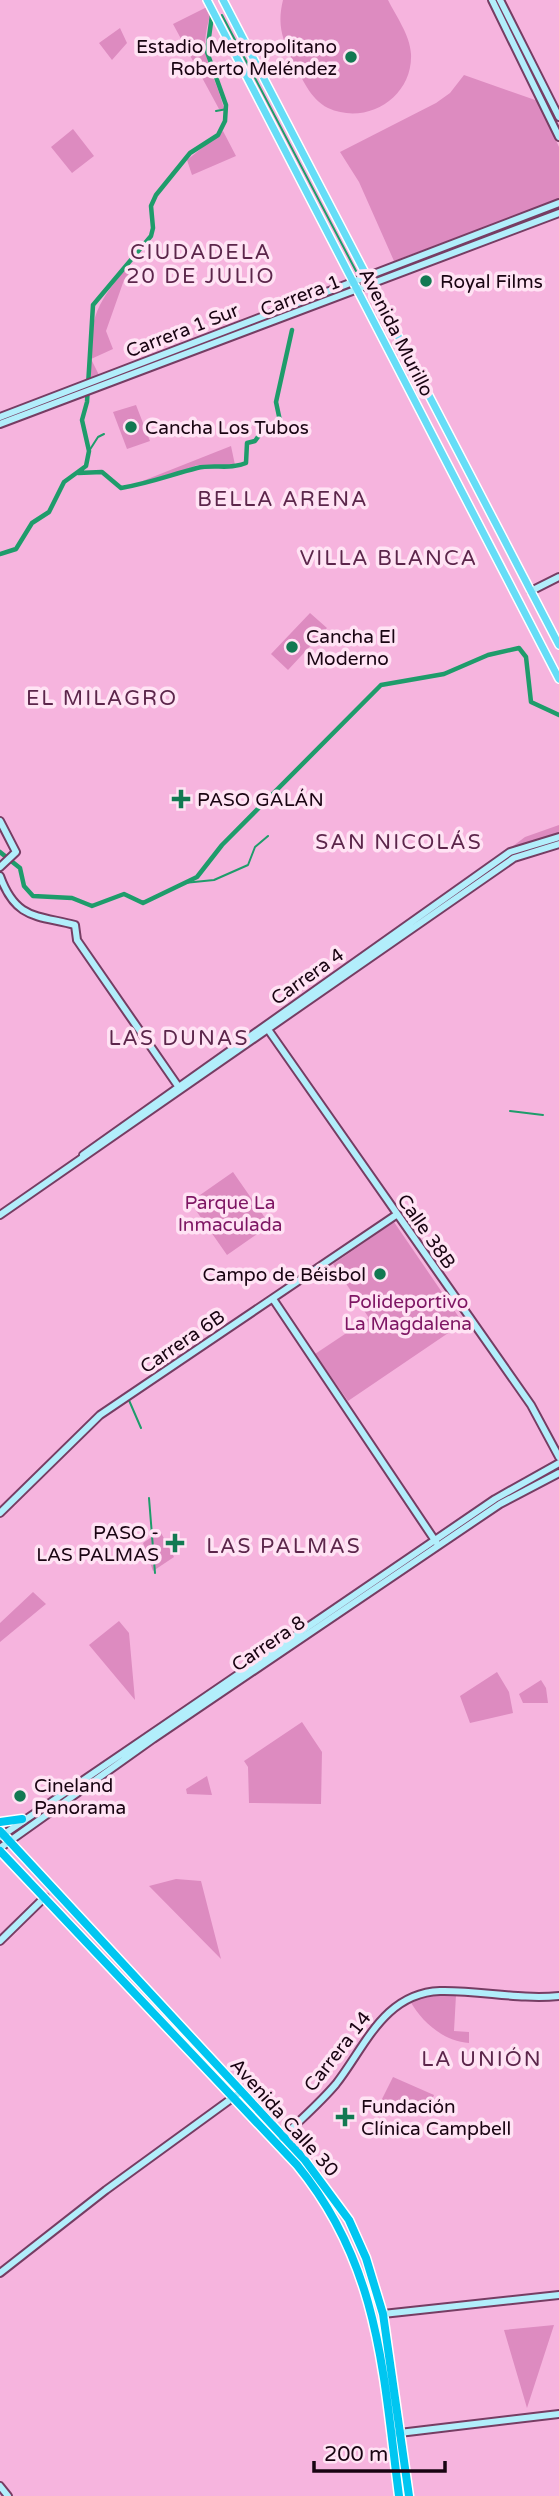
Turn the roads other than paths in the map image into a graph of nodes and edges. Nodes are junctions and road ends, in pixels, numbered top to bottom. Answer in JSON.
{"nodes":[{"id":1,"x":206,"y":0,"type":"edge"},
{"id":2,"x":223,"y":0,"type":"edge"},
{"id":3,"x":492,"y":0,"type":"edge"},
{"id":4,"x":500,"y":0,"type":"edge"},
{"id":5,"x":559,"y":117,"type":"edge"},
{"id":6,"x":559,"y":136,"type":"edge"},
{"id":7,"x":559,"y":203,"type":"edge"},
{"id":8,"x":559,"y":213,"type":"edge"},
{"id":9,"x":368,"y":275,"type":"junction"},
{"id":10,"x":353,"y":281,"type":"junction"},
{"id":11,"x":372,"y":284,"type":"junction"},
{"id":12,"x":358,"y":290,"type":"junction"},
{"id":13,"x":0,"y":417,"type":"edge"},
{"id":14,"x":0,"y":424,"type":"edge"},
{"id":15,"x":559,"y":577,"type":"edge"},
{"id":16,"x":531,"y":591,"type":"junction"},
{"id":17,"x":559,"y":645,"type":"edge"},
{"id":18,"x":559,"y":679,"type":"edge"},
{"id":19,"x":0,"y":821,"type":"edge"},
{"id":20,"x":559,"y":837,"type":"edge"},
{"id":21,"x":559,"y":844,"type":"edge"},
{"id":22,"x":0,"y":867,"type":"edge"},
{"id":23,"x":0,"y":876,"type":"edge"},
{"id":24,"x":267,"y":1027,"type":"junction"},
{"id":25,"x":178,"y":1086,"type":"junction"},
{"id":26,"x":82,"y":1157,"type":"junction"},
{"id":27,"x":0,"y":1215,"type":"edge"},
{"id":28,"x":396,"y":1215,"type":"junction"},
{"id":29,"x":273,"y":1300,"type":"junction"},
{"id":30,"x":559,"y":1457,"type":"edge"},
{"id":31,"x":559,"y":1463,"type":"edge"},
{"id":32,"x":559,"y":1473,"type":"edge"},
{"id":33,"x":0,"y":1513,"type":"edge"},
{"id":34,"x":435,"y":1540,"type":"junction"},
{"id":35,"x":440,"y":1547,"type":"junction"},
{"id":36,"x":22,"y":1819,"type":"junction"},
{"id":37,"x":0,"y":1822,"type":"edge"},
{"id":38,"x":3,"y":1836,"type":"edge"},
{"id":39,"x":0,"y":1849,"type":"edge"},
{"id":40,"x":44,"y":1897,"type":"junction"},
{"id":41,"x":0,"y":1941,"type":"edge"},
{"id":42,"x":559,"y":1996,"type":"edge"},
{"id":43,"x":242,"y":2091,"type":"junction"},
{"id":44,"x":233,"y":2098,"type":"junction"},
{"id":45,"x":283,"y":2137,"type":"junction"},
{"id":46,"x":276,"y":2144,"type":"junction"},
{"id":47,"x":0,"y":2273,"type":"edge"},
{"id":48,"x":559,"y":2295,"type":"edge"},
{"id":49,"x":383,"y":2314,"type":"junction"},
{"id":50,"x":559,"y":2414,"type":"edge"},
{"id":51,"x":401,"y":2432,"type":"junction"},
{"id":52,"x":391,"y":2434,"type":"junction"},
{"id":53,"x":0,"y":2486,"type":"edge"},
{"id":54,"x":8,"y":2496,"type":"edge"},
{"id":55,"x":399,"y":2496,"type":"edge"},
{"id":56,"x":409,"y":2496,"type":"edge"}],
"edges":[{"from":1,"to":10,"type":"main road","name":"Avenida Murillo"},
{"from":2,"to":9,"type":"main road","name":"Avenida Murillo"},
{"from":3,"to":6,"type":"street"},
{"from":4,"to":5,"type":"street"},
{"from":7,"to":9,"type":"street","name":"Carrera 1 Sur"},
{"from":8,"to":11,"type":"street","name":"Carrera 1"},
{"from":9,"to":10,"type":"street","name":"Carrera 1 Sur"},
{"from":9,"to":11,"type":"main road","name":"Avenida Murillo"},
{"from":10,"to":12,"type":"main road","name":"Avenida Murillo"},
{"from":10,"to":13,"type":"street","name":"Carrera 1 Sur"},
{"from":11,"to":12,"type":"street","name":"Carrera 1"},
{"from":11,"to":16,"type":"main road","name":"Avenida Murillo"},
{"from":12,"to":14,"type":"street","name":"Carrera 1"},
{"from":12,"to":18,"type":"main road","name":"Avenida Murillo"},
{"from":15,"to":16,"type":"street"},
{"from":16,"to":17,"type":"main road","name":"Avenida Murillo"},
{"from":19,"to":22,"type":"street"},
{"from":20,"to":24,"type":"street","name":"Carrera 4"},
{"from":21,"to":24,"type":"street","name":"Carrera 4"},
{"from":23,"to":25,"type":"street"},
{"from":24,"to":25,"type":"street","name":"Carrera 4"},
{"from":24,"to":26,"type":"street","name":"Carrera 4"},
{"from":24,"to":28,"type":"street","name":"Calle 38B"},
{"from":25,"to":26,"type":"street","name":"Carrera 4"},
{"from":26,"to":27,"type":"street","name":"Carrera 4"},
{"from":28,"to":29,"type":"street","name":"Carrera 6B"},
{"from":28,"to":30,"type":"street","name":"Calle 38B"},
{"from":29,"to":33,"type":"street","name":"Carrera 6B"},
{"from":29,"to":34,"type":"street"},
{"from":31,"to":34,"type":"street","name":"Carrera 8"},
{"from":32,"to":35,"type":"street","name":"Carrera 8"},
{"from":34,"to":35,"type":"street"},
{"from":34,"to":36,"type":"street","name":"Carrera 8"},
{"from":35,"to":38,"type":"street","name":"Carrera 8"},
{"from":36,"to":37,"type":"highway"},
{"from":36,"to":38,"type":"street","name":"Carrera 8"},
{"from":38,"to":39,"type":"street","name":"Carrera 8"},
{"from":38,"to":43,"type":"highway","name":"Avenida Calle 30"},
{"from":39,"to":40,"type":"highway","name":"Avenida Calle 30"},
{"from":40,"to":41,"type":"street"},
{"from":40,"to":44,"type":"highway","name":"Avenida Calle 30"},
{"from":42,"to":45,"type":"street","name":"Carrera 14"},
{"from":43,"to":44,"type":"street"},
{"from":43,"to":45,"type":"highway","name":"Avenida Calle 30"},
{"from":44,"to":46,"type":"highway","name":"Avenida Calle 30"},
{"from":44,"to":47,"type":"street"},
{"from":45,"to":46,"type":"street","name":"Carrera 14"},
{"from":45,"to":49,"type":"highway","name":"Avenida Calle 30"},
{"from":46,"to":52,"type":"highway","name":"Avenida Calle 30"},
{"from":48,"to":49,"type":"street"},
{"from":49,"to":51,"type":"highway","name":"Avenida Calle 30"},
{"from":50,"to":51,"type":"street"},
{"from":51,"to":52,"type":"street"},
{"from":51,"to":56,"type":"highway","name":"Avenida Calle 30"},
{"from":52,"to":55,"type":"highway","name":"Avenida Calle 30"},
{"from":53,"to":54,"type":"street"}]}
